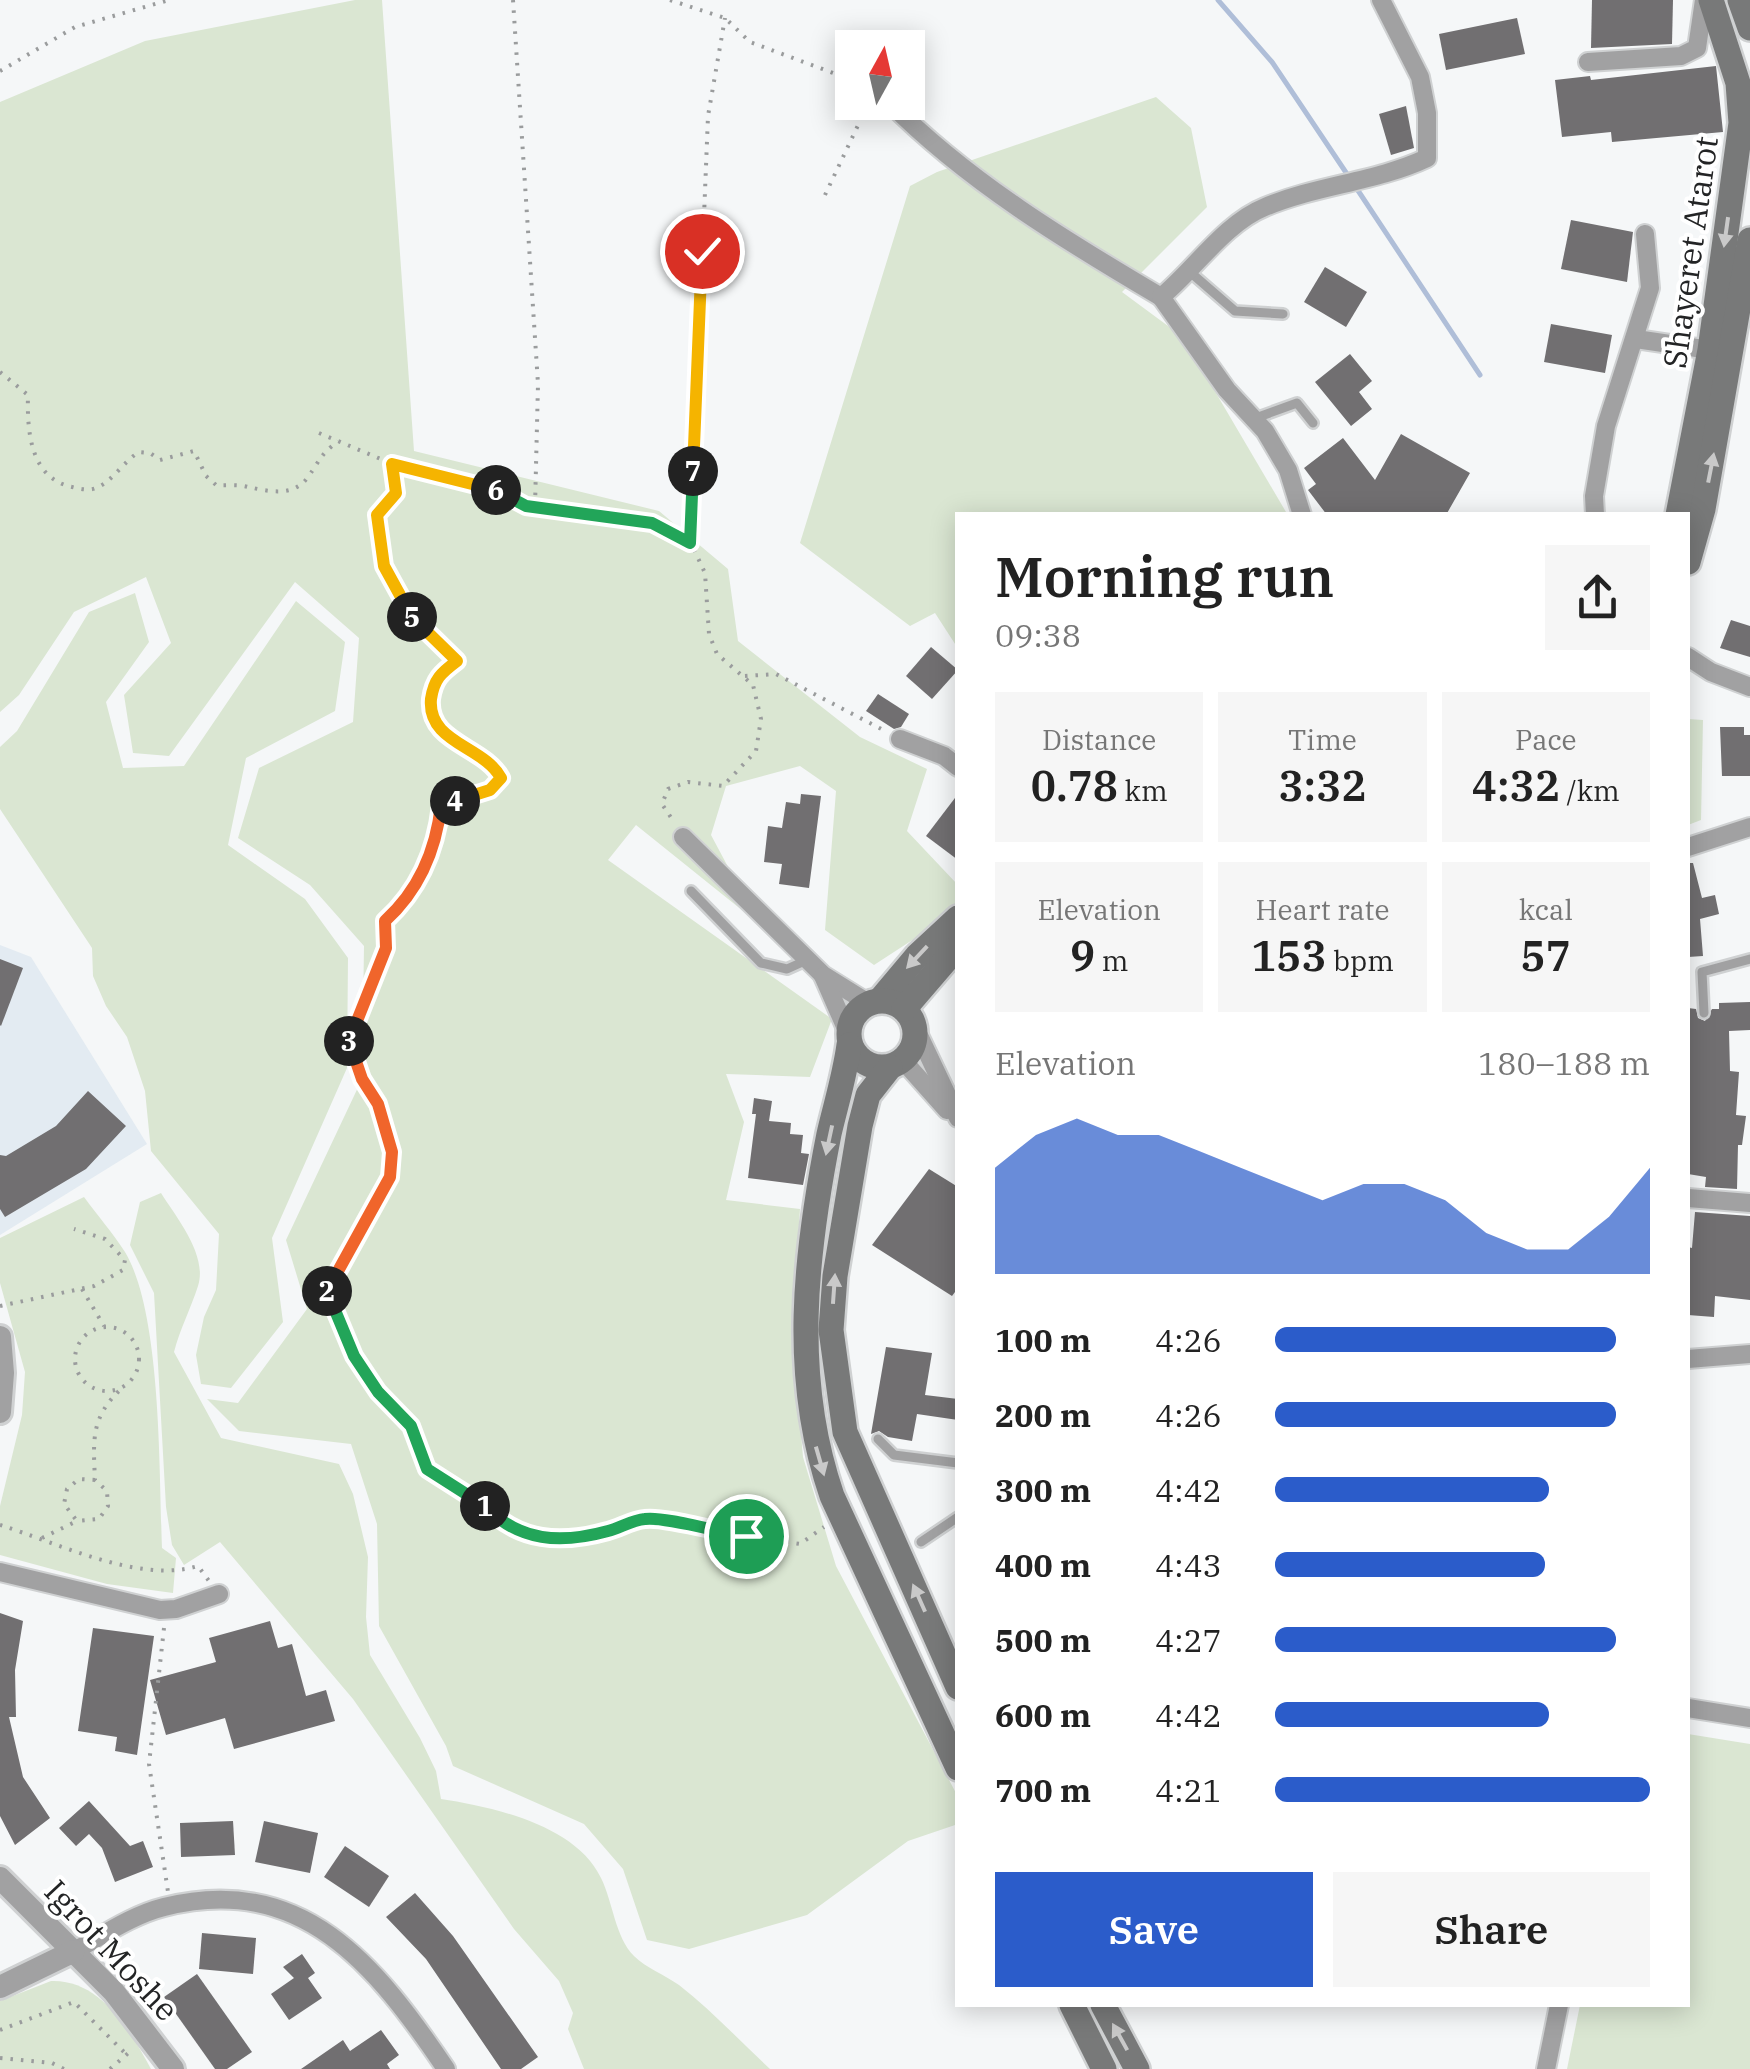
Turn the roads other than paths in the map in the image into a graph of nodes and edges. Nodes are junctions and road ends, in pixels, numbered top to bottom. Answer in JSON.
{"nodes":[{"id":1,"x":1380,"y":0,"type":"edge"},
{"id":2,"x":1707,"y":0,"type":"edge"},
{"id":3,"x":1740,"y":0,"type":"edge"},
{"id":4,"x":1750,"y":28,"type":"edge"},
{"id":5,"x":1588,"y":62,"type":"dead end"},
{"id":6,"x":907,"y":120,"type":"edge"},
{"id":7,"x":1644,"y":234,"type":"dead end"},
{"id":8,"x":1750,"y":240,"type":"edge"},
{"id":9,"x":1190,"y":272,"type":"junction"},
{"id":10,"x":1161,"y":297,"type":"junction"},
{"id":11,"x":1283,"y":314,"type":"dead end"},
{"id":12,"x":1636,"y":339,"type":"junction"},
{"id":13,"x":1710,"y":350,"type":"junction"},
{"id":14,"x":1253,"y":419,"type":"junction"},
{"id":15,"x":1313,"y":423,"type":"dead end"},
{"id":16,"x":1301,"y":512,"type":"edge"},
{"id":17,"x":1595,"y":512,"type":"edge"},
{"id":18,"x":1679,"y":512,"type":"edge"},
{"id":19,"x":1690,"y":555,"type":"edge"},
{"id":20,"x":1690,"y":658,"type":"edge"},
{"id":21,"x":1750,"y":686,"type":"edge"},
{"id":22,"x":900,"y":739,"type":"road end"},
{"id":23,"x":955,"y":765,"type":"edge"},
{"id":24,"x":1750,"y":827,"type":"edge"},
{"id":25,"x":683,"y":837,"type":"road end"},
{"id":26,"x":1690,"y":846,"type":"edge"},
{"id":27,"x":691,"y":891,"type":"dead end"},
{"id":28,"x":955,"y":921,"type":"edge"},
{"id":29,"x":955,"y":950,"type":"edge"},
{"id":30,"x":1750,"y":959,"type":"edge"},
{"id":31,"x":808,"y":960,"type":"junction"},
{"id":32,"x":823,"y":975,"type":"junction"},
{"id":33,"x":874,"y":1002,"type":"junction"},
{"id":34,"x":1704,"y":1013,"type":"dead end"},
{"id":35,"x":910,"y":1018,"type":"junction"},
{"id":36,"x":849,"y":1039,"type":"junction"},
{"id":37,"x":894,"y":1065,"type":"junction"},
{"id":38,"x":955,"y":1114,"type":"edge"},
{"id":39,"x":955,"y":1117,"type":"edge"},
{"id":40,"x":1690,"y":1198,"type":"edge"},
{"id":41,"x":1750,"y":1203,"type":"edge"},
{"id":42,"x":0,"y":1337,"type":"edge"},
{"id":43,"x":1750,"y":1354,"type":"edge"},
{"id":44,"x":1690,"y":1359,"type":"edge"},
{"id":45,"x":0,"y":1412,"type":"edge"},
{"id":46,"x":878,"y":1439,"type":"dead end"},
{"id":47,"x":955,"y":1463,"type":"edge"},
{"id":48,"x":955,"y":1518,"type":"edge"},
{"id":49,"x":921,"y":1542,"type":"dead end"},
{"id":50,"x":0,"y":1572,"type":"edge"},
{"id":51,"x":219,"y":1594,"type":"road end"},
{"id":52,"x":955,"y":1680,"type":"edge"},
{"id":53,"x":1690,"y":1708,"type":"edge"},
{"id":54,"x":1750,"y":1718,"type":"edge"},
{"id":55,"x":955,"y":1762,"type":"edge"},
{"id":56,"x":0,"y":1878,"type":"edge"},
{"id":57,"x":74,"y":1950,"type":"junction"},
{"id":58,"x":0,"y":1987,"type":"edge"},
{"id":59,"x":1073,"y":2007,"type":"edge"},
{"id":60,"x":1104,"y":2007,"type":"edge"},
{"id":61,"x":1559,"y":2007,"type":"edge"},
{"id":62,"x":173,"y":2069,"type":"edge"},
{"id":63,"x":446,"y":2069,"type":"edge"},
{"id":64,"x":1104,"y":2069,"type":"edge"},
{"id":65,"x":1137,"y":2069,"type":"edge"},
{"id":66,"x":1546,"y":2069,"type":"edge"}],
"edges":[{"from":1,"to":9,"type":"street"},
{"from":2,"to":5,"type":"street"},
{"from":2,"to":13,"type":"main road","name":"Shayeret Atarot","one_way":true},
{"from":3,"to":4,"type":"main road"},
{"from":6,"to":10,"type":"street"},
{"from":7,"to":12,"type":"street"},
{"from":19,"to":8,"type":"main road","name":"Shayeret Atarot","one_way":true},
{"from":9,"to":10,"type":"street"},
{"from":9,"to":11,"type":"lane"},
{"from":10,"to":14,"type":"street"},
{"from":12,"to":13,"type":"street"},
{"from":12,"to":17,"type":"street"},
{"from":13,"to":18,"type":"main road","name":"Shayeret Atarot"},
{"from":14,"to":15,"type":"lane"},
{"from":14,"to":16,"type":"street"},
{"from":20,"to":21,"type":"street"},
{"from":22,"to":23,"type":"street"},
{"from":24,"to":26,"type":"street"},
{"from":25,"to":31,"type":"street"},
{"from":27,"to":31,"type":"lane"},
{"from":28,"to":33,"type":"main road","one_way":true},
{"from":29,"to":35,"type":"main road"},
{"from":30,"to":34,"type":"lane"},
{"from":31,"to":32,"type":"street"},
{"from":32,"to":33,"type":"street"},
{"from":32,"to":36,"type":"street"},
{"from":33,"to":35,"type":"main road"},
{"from":33,"to":36,"type":"main road"},
{"from":35,"to":37,"type":"main road"},
{"from":35,"to":38,"type":"street"},
{"from":36,"to":37,"type":"main road"},
{"from":36,"to":55,"type":"main road","one_way":true},
{"from":37,"to":39,"type":"street"},
{"from":52,"to":37,"type":"main road","one_way":true},
{"from":40,"to":41,"type":"street"},
{"from":42,"to":45,"type":"street"},
{"from":43,"to":44,"type":"street"},
{"from":46,"to":47,"type":"lane"},
{"from":48,"to":49,"type":"lane"},
{"from":50,"to":51,"type":"street"},
{"from":53,"to":54,"type":"street"},
{"from":56,"to":57,"type":"street","name":"Igrot Moshe"},
{"from":57,"to":58,"type":"street"},
{"from":57,"to":62,"type":"street","name":"Igrot Moshe"},
{"from":57,"to":63,"type":"street"},
{"from":59,"to":64,"type":"main road"},
{"from":65,"to":60,"type":"main road","one_way":true},
{"from":61,"to":66,"type":"street"}]}
